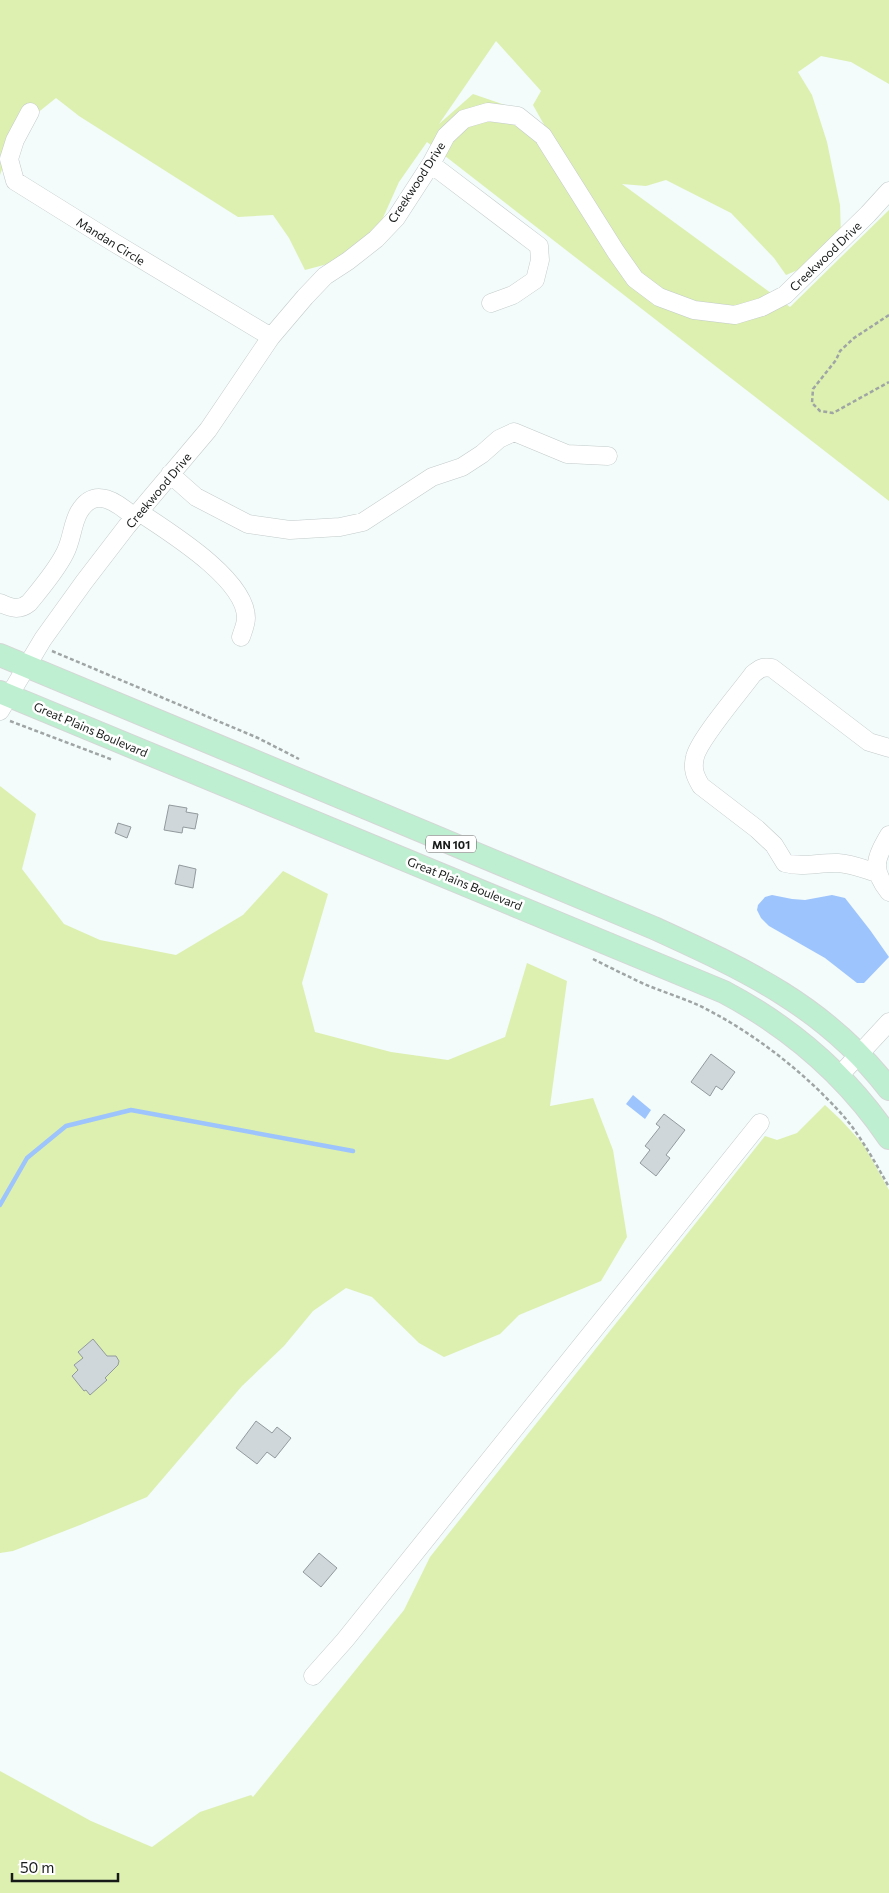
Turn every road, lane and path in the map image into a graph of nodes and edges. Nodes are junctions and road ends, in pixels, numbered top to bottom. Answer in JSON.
{"nodes":[{"id":1,"x":30,"y":112,"type":"dead end"},
{"id":2,"x":431,"y":164,"type":"junction"},
{"id":3,"x":889,"y":191,"type":"edge"},
{"id":4,"x":491,"y":303,"type":"dead end"},
{"id":5,"x":889,"y":315,"type":"edge"},
{"id":6,"x":271,"y":337,"type":"junction"},
{"id":7,"x":889,"y":382,"type":"edge"},
{"id":8,"x":608,"y":456,"type":"dead end"},
{"id":9,"x":170,"y":474,"type":"junction"},
{"id":10,"x":137,"y":514,"type":"junction"},
{"id":11,"x":0,"y":603,"type":"edge"},
{"id":12,"x":241,"y":637,"type":"dead end"},
{"id":13,"x":0,"y":656,"type":"edge"},
{"id":14,"x":26,"y":666,"type":"junction"},
{"id":15,"x":4,"y":704,"type":"edge"},
{"id":16,"x":889,"y":748,"type":"edge"},
{"id":17,"x":121,"y":763,"type":"dead end"},
{"id":18,"x":889,"y":835,"type":"edge"},
{"id":19,"x":877,"y":873,"type":"junction"},
{"id":20,"x":889,"y":892,"type":"edge"},
{"id":21,"x":591,"y":958,"type":"dead end"},
{"id":22,"x":889,"y":1022,"type":"edge"},
{"id":23,"x":859,"y":1053,"type":"junction"},
{"id":24,"x":839,"y":1076,"type":"junction"},
{"id":25,"x":889,"y":1089,"type":"edge"},
{"id":26,"x":760,"y":1122,"type":"dead end"},
{"id":27,"x":889,"y":1138,"type":"edge"},
{"id":28,"x":889,"y":1187,"type":"edge"},
{"id":29,"x":313,"y":1676,"type":"dead end"}],
"edges":[{"from":1,"to":6,"type":"street","name":"Mandan Circle"},
{"from":2,"to":3,"type":"street","name":"Creekwood Drive"},
{"from":2,"to":4,"type":"street"},
{"from":2,"to":6,"type":"street","name":"Creekwood Drive"},
{"from":5,"to":7,"type":"path"},
{"from":6,"to":9,"type":"street","name":"Creekwood Drive"},
{"from":8,"to":9,"type":"street"},
{"from":9,"to":10,"type":"street","name":"Creekwood Drive"},
{"from":10,"to":11,"type":"street"},
{"from":10,"to":12,"type":"street"},
{"from":10,"to":14,"type":"street","name":"Creekwood Drive"},
{"from":13,"to":14,"type":"main road","number":"MN 101"},
{"from":14,"to":15,"type":"street","name":"Creekwood Drive"},
{"from":14,"to":23,"type":"main road","number":"MN 101"},
{"from":15,"to":17,"type":"path"},
{"from":15,"to":24,"type":"main road","name":"Great Plains Boulevard","number":"MN 101"},
{"from":16,"to":19,"type":"street"},
{"from":18,"to":19,"type":"street"},
{"from":19,"to":20,"type":"street"},
{"from":21,"to":28,"type":"path"},
{"from":22,"to":23,"type":"street"},
{"from":23,"to":24,"type":"street"},
{"from":23,"to":25,"type":"main road","number":"MN 101"},
{"from":24,"to":27,"type":"main road","name":"Great Plains Boulevard","number":"MN 101"},
{"from":26,"to":29,"type":"street"}]}
